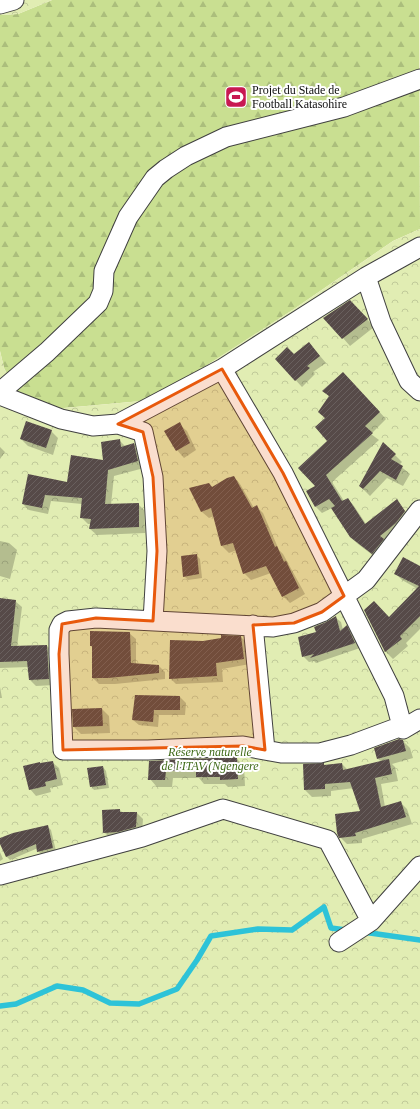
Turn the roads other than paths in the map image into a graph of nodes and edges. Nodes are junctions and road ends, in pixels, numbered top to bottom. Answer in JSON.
{"nodes":[{"id":1,"x":14,"y":0,"type":"edge"},
{"id":2,"x":0,"y":4,"type":"edge"},
{"id":3,"x":420,"y":79,"type":"edge"},
{"id":4,"x":420,"y":247,"type":"edge"},
{"id":5,"x":366,"y":277,"type":"junction"},
{"id":6,"x":222,"y":369,"type":"junction"},
{"id":7,"x":420,"y":392,"type":"edge"},
{"id":8,"x":0,"y":394,"type":"edge"},
{"id":9,"x":118,"y":424,"type":"junction"},
{"id":10,"x":418,"y":519,"type":"edge"},
{"id":11,"x":344,"y":596,"type":"junction"},
{"id":12,"x":153,"y":621,"type":"junction"},
{"id":13,"x":253,"y":625,"type":"junction"},
{"id":14,"x":420,"y":719,"type":"edge"},
{"id":15,"x":402,"y":726,"type":"junction"},
{"id":16,"x":265,"y":750,"type":"junction"},
{"id":17,"x":420,"y":866,"type":"edge"},
{"id":18,"x":0,"y":874,"type":"edge"},
{"id":19,"x":371,"y":921,"type":"junction"},
{"id":20,"x":339,"y":942,"type":"dead end"}],
"edges":[{"from":1,"to":2,"type":"street"},
{"from":3,"to":8,"type":"street"},
{"from":4,"to":5,"type":"street"},
{"from":5,"to":6,"type":"street"},
{"from":5,"to":7,"type":"street"},
{"from":6,"to":9,"type":"street"},
{"from":6,"to":11,"type":"street"},
{"from":8,"to":9,"type":"street"},
{"from":9,"to":12,"type":"street"},
{"from":10,"to":11,"type":"street"},
{"from":11,"to":13,"type":"street"},
{"from":11,"to":15,"type":"street"},
{"from":12,"to":13,"type":"street"},
{"from":12,"to":16,"type":"street"},
{"from":13,"to":16,"type":"street"},
{"from":14,"to":15,"type":"street"},
{"from":15,"to":16,"type":"street"},
{"from":17,"to":19,"type":"street"},
{"from":18,"to":19,"type":"street"},
{"from":19,"to":20,"type":"street"}]}
